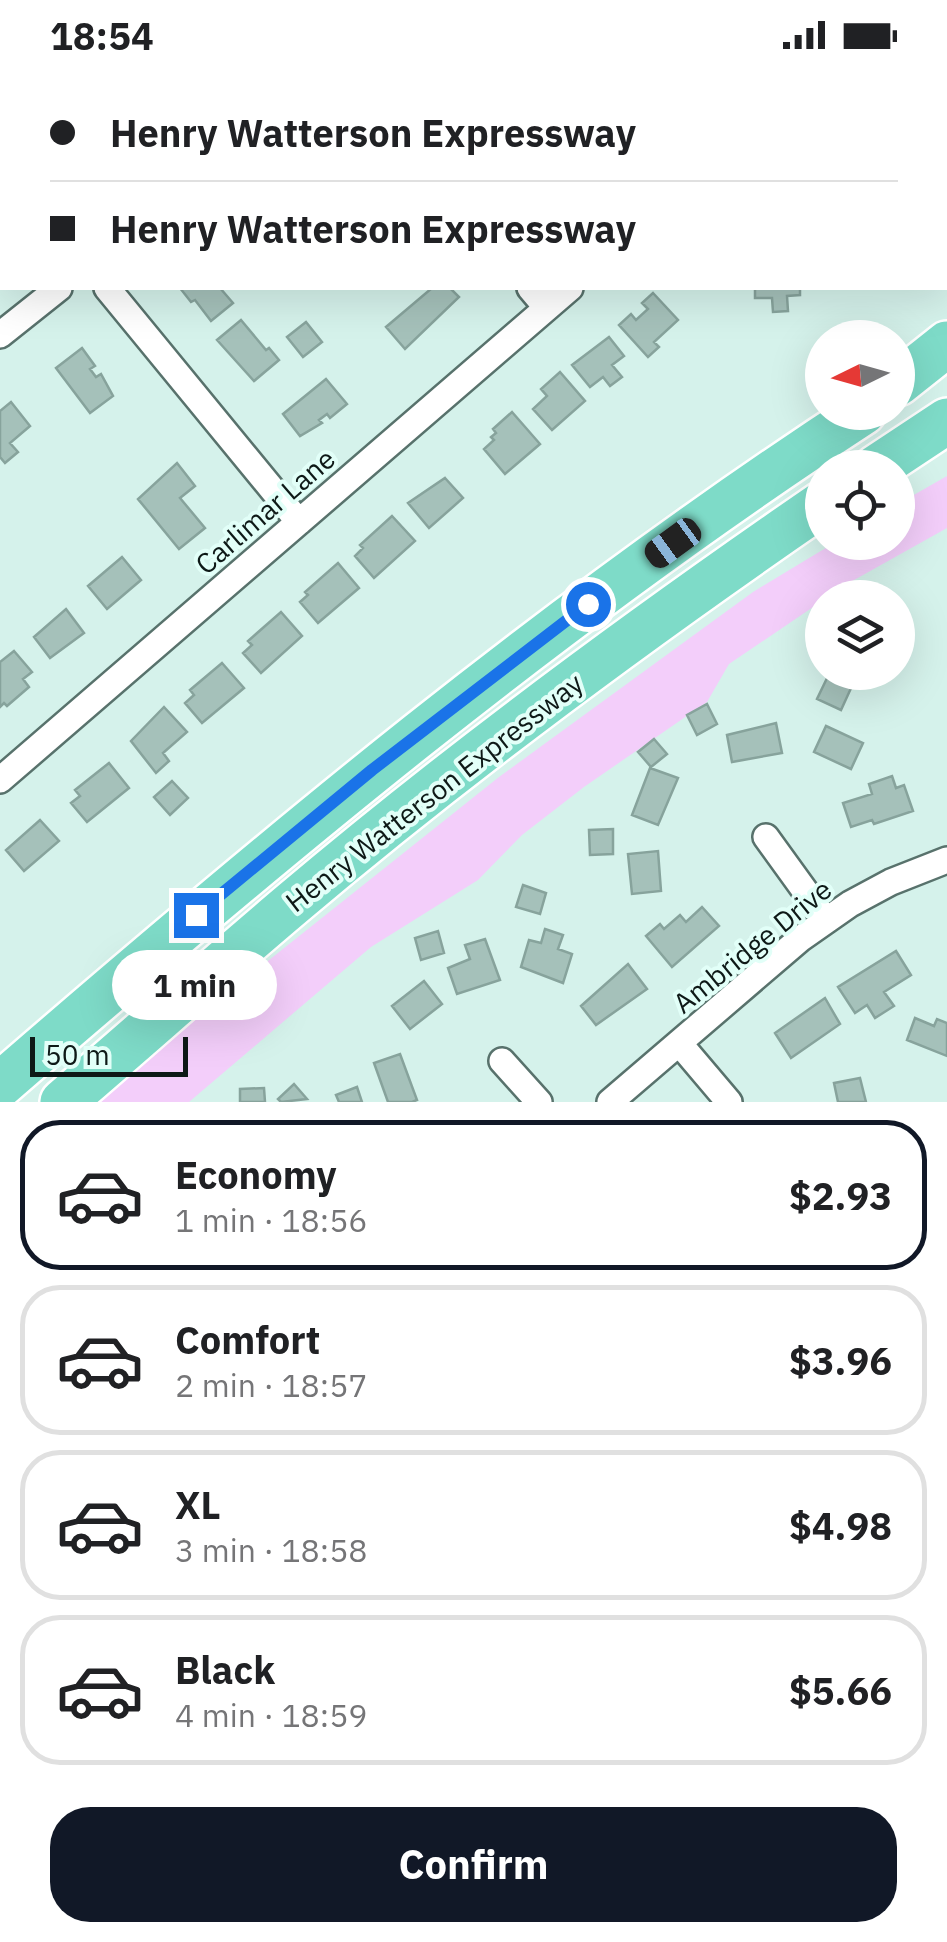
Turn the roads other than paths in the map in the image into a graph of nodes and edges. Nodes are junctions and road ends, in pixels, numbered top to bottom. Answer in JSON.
{"nodes":[{"id":1,"x":56,"y":290,"type":"edge"},
{"id":2,"x":109,"y":290,"type":"edge"},
{"id":3,"x":563,"y":290,"type":"edge"},
{"id":4,"x":538,"y":297,"type":"edge"},
{"id":5,"x":0,"y":335,"type":"edge"},
{"id":6,"x":947,"y":344,"type":"edge"},
{"id":7,"x":947,"y":358,"type":"edge"},
{"id":8,"x":915,"y":371,"type":"edge"},
{"id":9,"x":915,"y":376,"type":"edge"},
{"id":10,"x":947,"y":421,"type":"edge"},
{"id":11,"x":836,"y":430,"type":"edge"},
{"id":12,"x":947,"y":447,"type":"edge"},
{"id":13,"x":903,"y":450,"type":"edge"},
{"id":14,"x":915,"y":463,"type":"edge"},
{"id":15,"x":805,"y":518,"type":"edge"},
{"id":16,"x":299,"y":522,"type":"junction"},
{"id":17,"x":0,"y":780,"type":"edge"},
{"id":18,"x":766,"y":837,"type":"dead end"},
{"id":19,"x":947,"y":860,"type":"edge"},
{"id":20,"x":826,"y":920,"type":"junction"},
{"id":21,"x":680,"y":1044,"type":"junction"},
{"id":22,"x":502,"y":1062,"type":"dead end"},
{"id":23,"x":0,"y":1085,"type":"edge"},
{"id":24,"x":63,"y":1102,"type":"edge"},
{"id":25,"x":540,"y":1102,"type":"edge"},
{"id":26,"x":610,"y":1102,"type":"edge"},
{"id":27,"x":730,"y":1102,"type":"edge"}],
"edges":[{"from":1,"to":5,"type":"street"},
{"from":2,"to":16,"type":"street"},
{"from":3,"to":4,"type":"street","name":"Carlimar Lane"},
{"from":4,"to":16,"type":"street","name":"Carlimar Lane"},
{"from":6,"to":8,"type":"highway"},
{"from":7,"to":9,"type":"highway"},
{"from":10,"to":13,"type":"highway"},
{"from":11,"to":23,"type":"highway","name":"Henry Watterson Expressway"},
{"from":12,"to":14,"type":"highway"},
{"from":15,"to":24,"type":"highway","name":"Henry Watterson Expressway"},
{"from":16,"to":17,"type":"street","name":"Carlimar Lane"},
{"from":18,"to":20,"type":"street"},
{"from":19,"to":20,"type":"street","name":"Ambridge Drive"},
{"from":20,"to":21,"type":"street","name":"Ambridge Drive"},
{"from":21,"to":26,"type":"street","name":"Ambridge Drive"},
{"from":21,"to":27,"type":"street"},
{"from":22,"to":25,"type":"street"}]}
